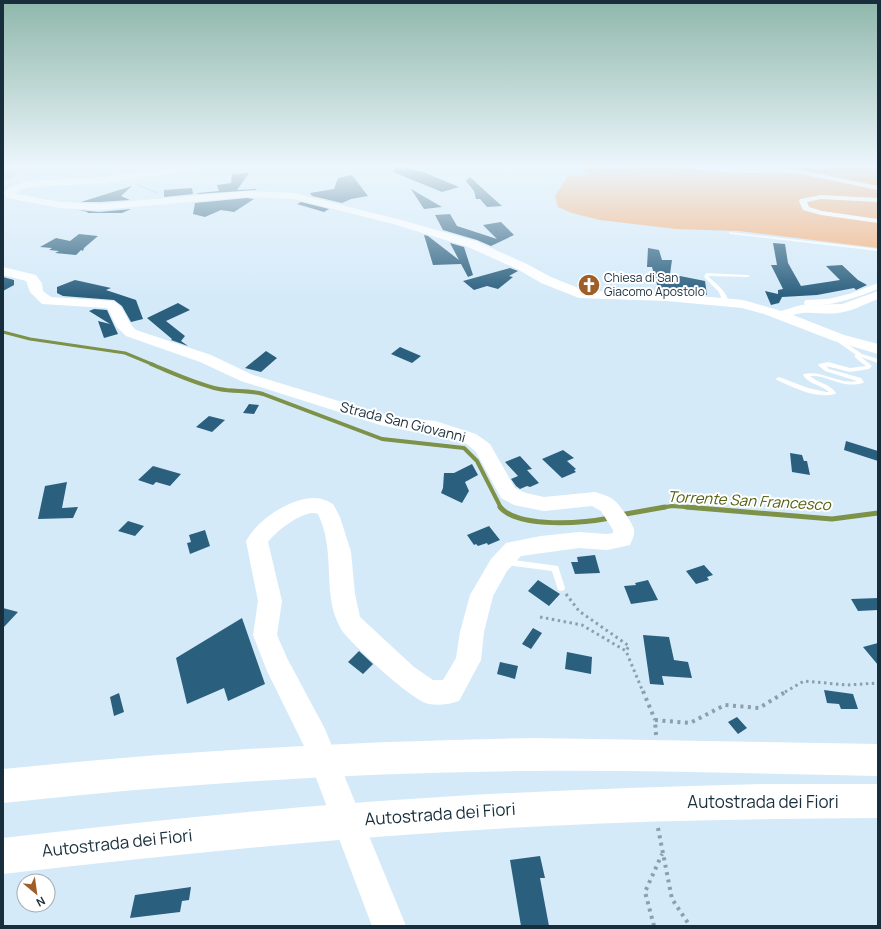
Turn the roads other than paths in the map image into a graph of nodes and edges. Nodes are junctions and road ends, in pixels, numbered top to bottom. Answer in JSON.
{"nodes":[{"id":1,"x":351,"y":210,"type":"edge"},
{"id":2,"x":813,"y":210,"type":"edge"},
{"id":3,"x":878,"y":221,"type":"edge"},
{"id":4,"x":730,"y":233,"type":"dead end"},
{"id":5,"x":878,"y":250,"type":"edge"},
{"id":6,"x":3,"y":271,"type":"edge"},
{"id":7,"x":748,"y":276,"type":"dead end"},
{"id":8,"x":878,"y":286,"type":"edge"},
{"id":9,"x":878,"y":295,"type":"edge"},
{"id":10,"x":726,"y":303,"type":"junction"},
{"id":11,"x":811,"y":309,"type":"junction"},
{"id":12,"x":782,"y":316,"type":"junction"},
{"id":13,"x":828,"y":334,"type":"junction"},
{"id":14,"x":878,"y":349,"type":"edge"},
{"id":15,"x":860,"y":354,"type":"junction"},
{"id":16,"x":878,"y":361,"type":"edge"},
{"id":17,"x":779,"y":380,"type":"dead end"},
{"id":18,"x":502,"y":562,"type":"junction"},
{"id":19,"x":561,"y":588,"type":"road end"},
{"id":20,"x":878,"y":760,"type":"edge"},
{"id":21,"x":3,"y":786,"type":"edge"},
{"id":22,"x":878,"y":801,"type":"edge"},
{"id":23,"x":3,"y":856,"type":"edge"},
{"id":24,"x":389,"y":926,"type":"edge"}],
"edges":[{"from":1,"to":10,"type":"street"},
{"from":2,"to":3,"type":"street"},
{"from":4,"to":5,"type":"lane"},
{"from":6,"to":18,"type":"street","name":"Strada San Giovanni"},
{"from":7,"to":10,"type":"lane"},
{"from":8,"to":11,"type":"street"},
{"from":9,"to":11,"type":"street"},
{"from":10,"to":12,"type":"street"},
{"from":11,"to":12,"type":"street"},
{"from":12,"to":13,"type":"street"},
{"from":13,"to":14,"type":"street"},
{"from":13,"to":15,"type":"lane"},
{"from":15,"to":16,"type":"lane"},
{"from":15,"to":17,"type":"lane"},
{"from":18,"to":19,"type":"lane"},
{"from":18,"to":24,"type":"street","name":"Strada San Giovanni"},
{"from":20,"to":21,"type":"highway"},
{"from":22,"to":23,"type":"highway","name":"Autostrada dei Fiori"}]}
